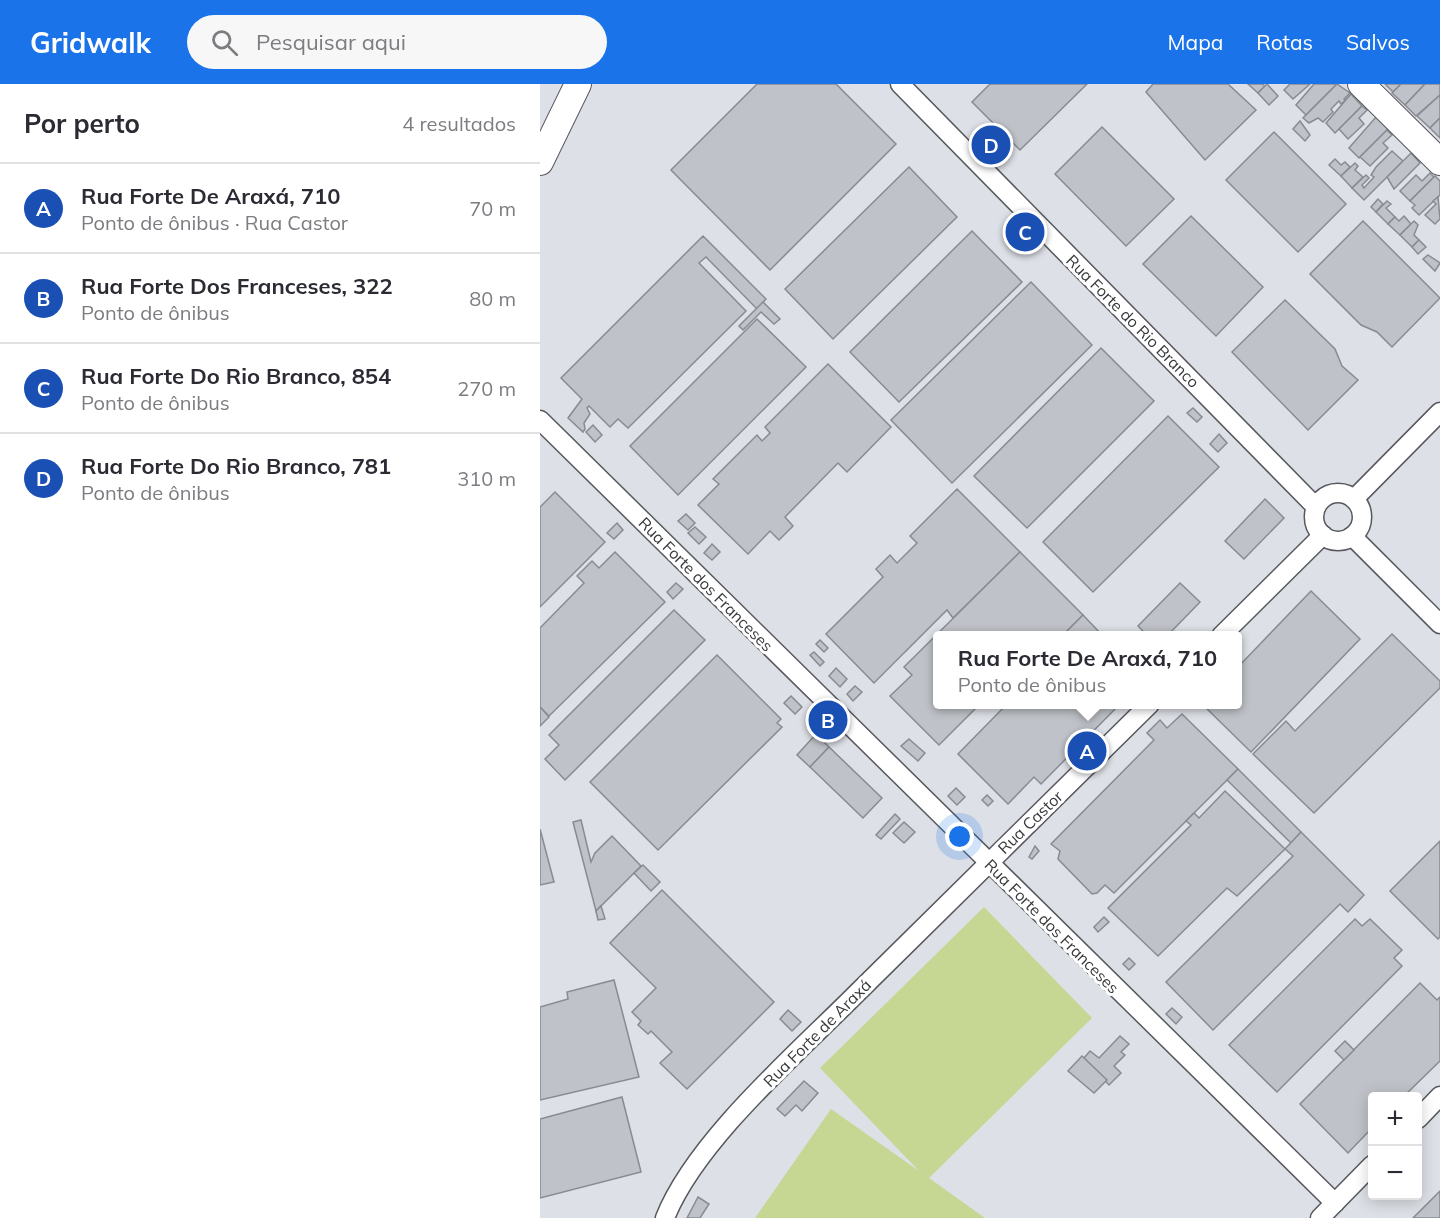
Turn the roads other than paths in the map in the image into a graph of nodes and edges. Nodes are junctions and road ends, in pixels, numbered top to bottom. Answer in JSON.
{"nodes":[{"id":1,"x":578,"y":84,"type":"edge"},
{"id":2,"x":900,"y":84,"type":"edge"},
{"id":3,"x":1361,"y":84,"type":"edge"},
{"id":4,"x":540,"y":162,"type":"edge"},
{"id":5,"x":1440,"y":162,"type":"edge"},
{"id":6,"x":1440,"y":412,"type":"edge"},
{"id":7,"x":540,"y":420,"type":"edge"},
{"id":8,"x":1354,"y":499,"type":"junction"},
{"id":9,"x":1316,"y":507,"type":"junction"},
{"id":10,"x":1323,"y":535,"type":"junction"},
{"id":11,"x":1352,"y":536,"type":"junction"},
{"id":12,"x":1440,"y":624,"type":"edge"},
{"id":13,"x":1226,"y":631,"type":"edge"},
{"id":14,"x":1146,"y":709,"type":"edge"},
{"id":15,"x":988,"y":864,"type":"junction"},
{"id":16,"x":1440,"y":1096,"type":"edge"},
{"id":17,"x":1422,"y":1115,"type":"edge"},
{"id":18,"x":1368,"y":1169,"type":"edge"},
{"id":19,"x":1335,"y":1203,"type":"junction"},
{"id":20,"x":665,"y":1218,"type":"edge"},
{"id":21,"x":1320,"y":1218,"type":"edge"}],
"edges":[{"from":1,"to":4,"type":"street"},
{"from":2,"to":9,"type":"street","name":"Rua Forte do Rio Branco"},
{"from":3,"to":5,"type":"street"},
{"from":6,"to":8,"type":"street"},
{"from":7,"to":15,"type":"street","name":"Rua Forte dos Franceses"},
{"from":8,"to":9,"type":"street"},
{"from":8,"to":11,"type":"street"},
{"from":9,"to":10,"type":"street"},
{"from":10,"to":11,"type":"street"},
{"from":10,"to":13,"type":"street"},
{"from":11,"to":12,"type":"street"},
{"from":14,"to":15,"type":"street","name":"Rua Castor"},
{"from":15,"to":19,"type":"street","name":"Rua Forte dos Franceses"},
{"from":15,"to":20,"type":"street","name":"Rua Forte de Araxá"},
{"from":16,"to":17,"type":"street"},
{"from":18,"to":19,"type":"street"},
{"from":19,"to":21,"type":"street"}]}
